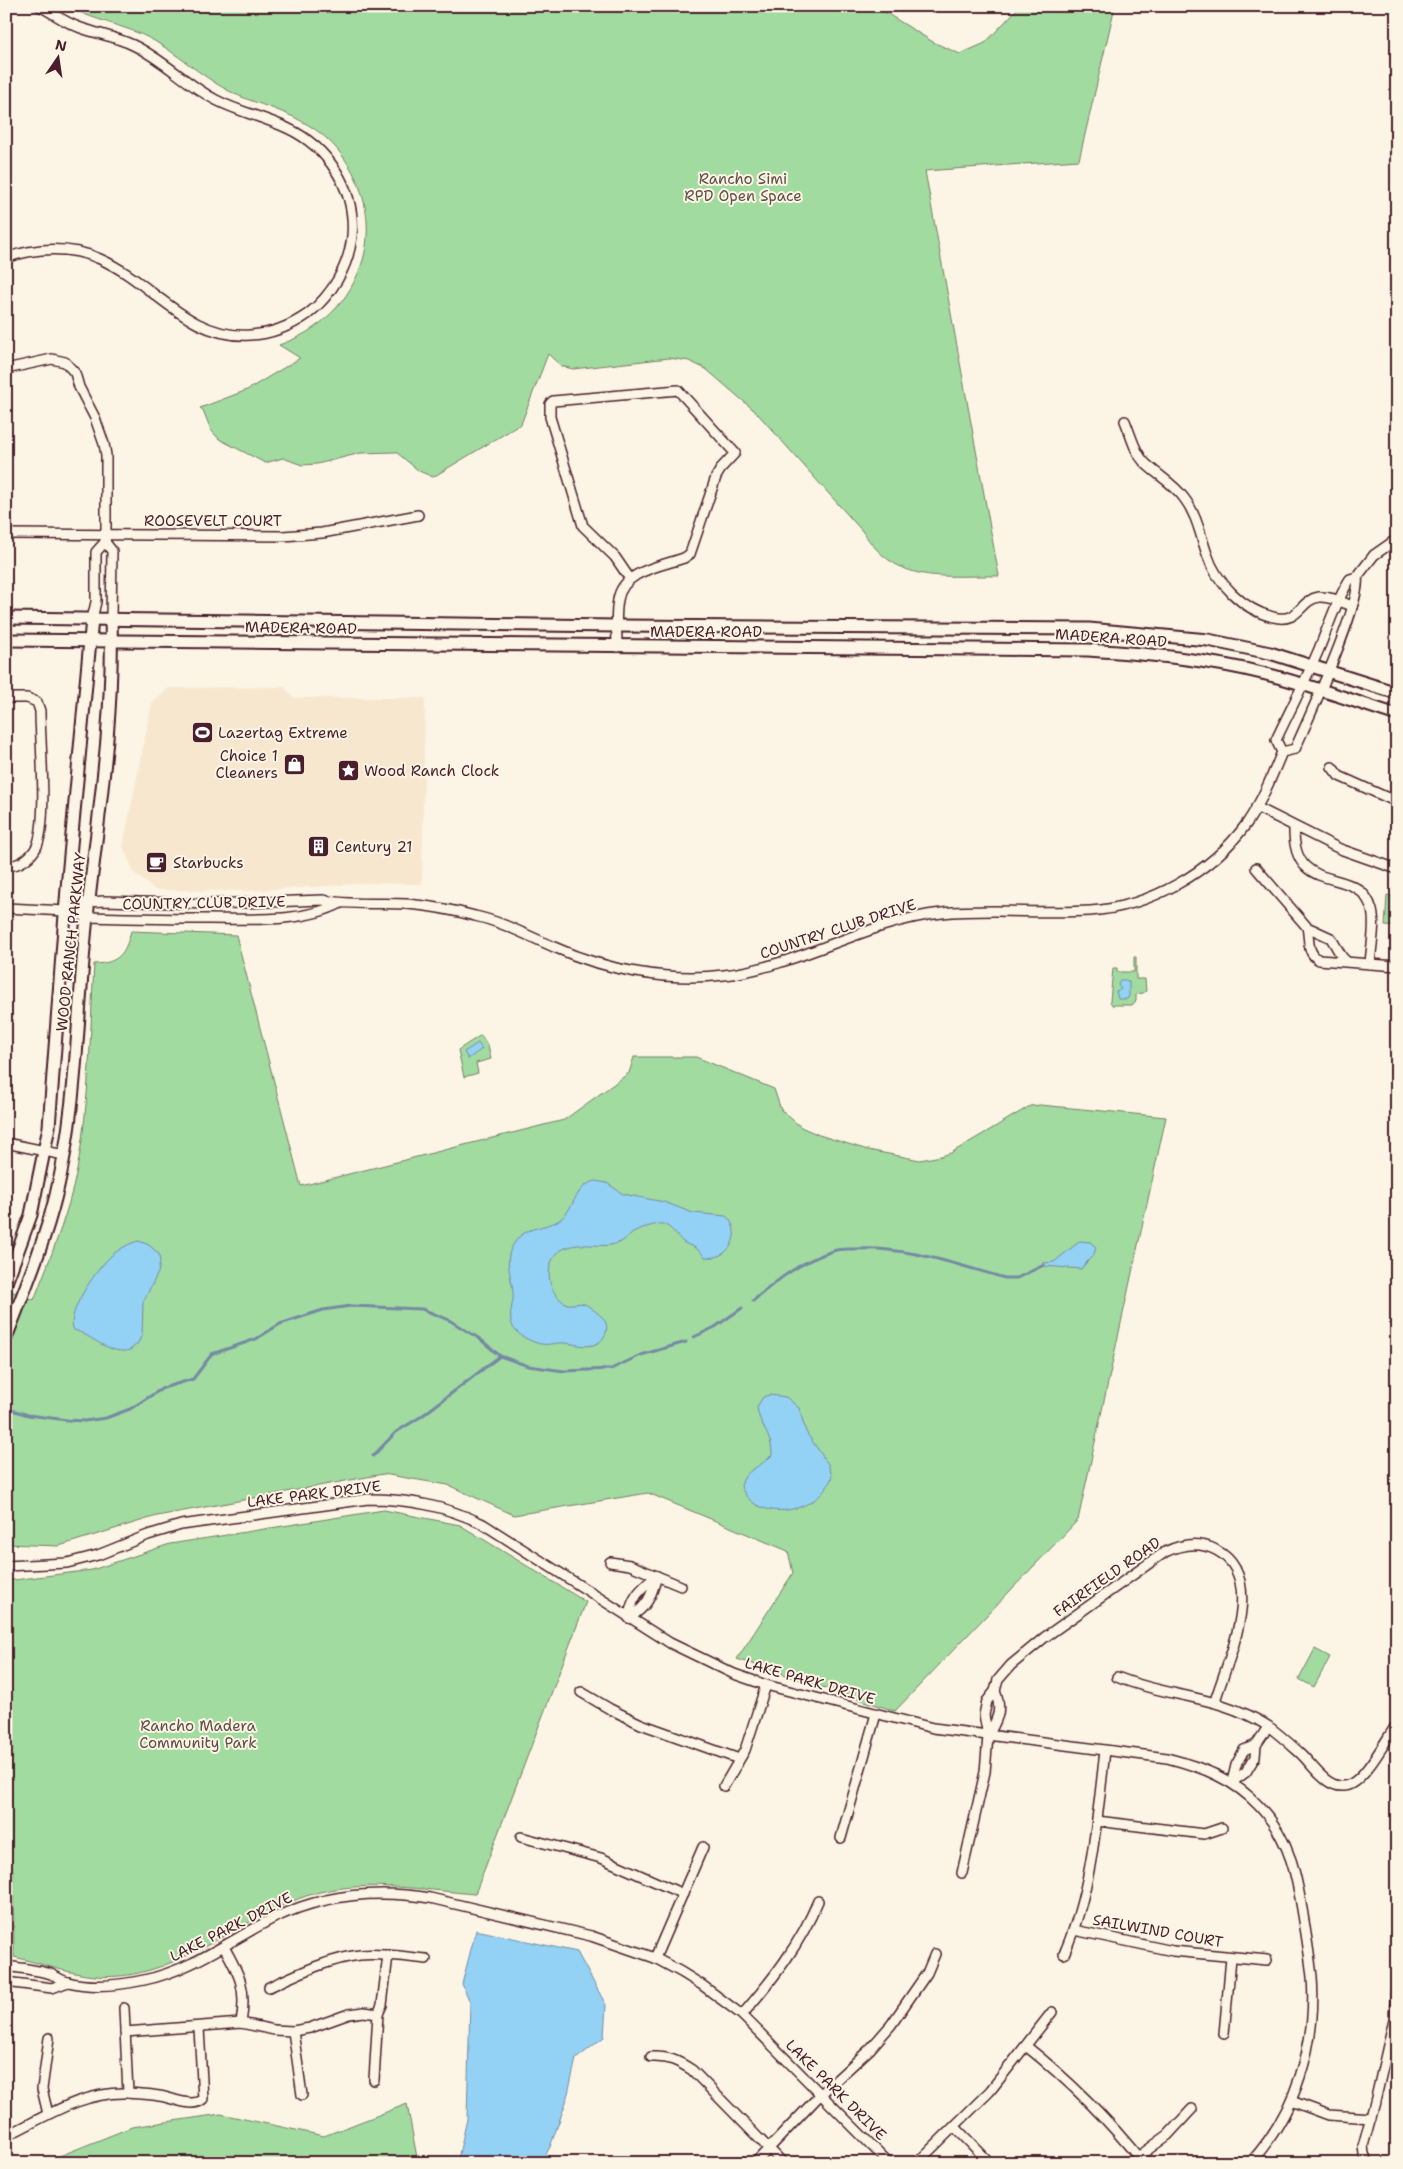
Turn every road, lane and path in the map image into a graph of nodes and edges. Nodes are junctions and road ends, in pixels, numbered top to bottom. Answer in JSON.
{"nodes":[{"id":1,"x":40,"y":6,"type":"edge"},
{"id":2,"x":6,"y":258,"type":"edge"},
{"id":3,"x":6,"y":369,"type":"edge"},
{"id":4,"x":1125,"y":421,"type":"dead end"},
{"id":5,"x":418,"y":515,"type":"dead end"},
{"id":6,"x":6,"y":534,"type":"edge"},
{"id":7,"x":106,"y":538,"type":"junction"},
{"id":8,"x":1397,"y":538,"type":"edge"},
{"id":9,"x":1357,"y":577,"type":"junction"},
{"id":10,"x":630,"y":579,"type":"junction"},
{"id":11,"x":1338,"y":601,"type":"junction"},
{"id":12,"x":1352,"y":606,"type":"junction"},
{"id":13,"x":6,"y":618,"type":"edge"},
{"id":14,"x":92,"y":619,"type":"junction"},
{"id":15,"x":111,"y":619,"type":"junction"},
{"id":16,"x":617,"y":626,"type":"junction"},
{"id":17,"x":6,"y":640,"type":"edge"},
{"id":18,"x":90,"y":641,"type":"junction"},
{"id":19,"x":112,"y":642,"type":"junction"},
{"id":20,"x":616,"y":647,"type":"junction"},
{"id":21,"x":1311,"y":665,"type":"junction"},
{"id":22,"x":1328,"y":670,"type":"junction"},
{"id":23,"x":1302,"y":684,"type":"junction"},
{"id":24,"x":1320,"y":690,"type":"junction"},
{"id":25,"x":1397,"y":693,"type":"edge"},
{"id":26,"x":6,"y":698,"type":"edge"},
{"id":27,"x":1397,"y":715,"type":"edge"},
{"id":28,"x":1282,"y":752,"type":"junction"},
{"id":29,"x":1332,"y":767,"type":"dead end"},
{"id":30,"x":1397,"y":802,"type":"edge"},
{"id":31,"x":1256,"y":807,"type":"junction"},
{"id":32,"x":1294,"y":827,"type":"junction"},
{"id":33,"x":6,"y":866,"type":"edge"},
{"id":34,"x":1256,"y":868,"type":"dead end"},
{"id":35,"x":1397,"y":869,"type":"edge"},
{"id":36,"x":89,"y":902,"type":"junction"},
{"id":37,"x":341,"y":904,"type":"junction"},
{"id":38,"x":6,"y":908,"type":"edge"},
{"id":39,"x":66,"y":911,"type":"junction"},
{"id":40,"x":87,"y":917,"type":"junction"},
{"id":41,"x":1307,"y":927,"type":"junction"},
{"id":42,"x":1346,"y":960,"type":"junction"},
{"id":43,"x":1370,"y":964,"type":"junction"},
{"id":44,"x":1397,"y":966,"type":"edge"},
{"id":45,"x":6,"y":1143,"type":"edge"},
{"id":46,"x":45,"y":1152,"type":"junction"},
{"id":47,"x":64,"y":1155,"type":"junction"},
{"id":48,"x":6,"y":1283,"type":"edge"},
{"id":49,"x":6,"y":1338,"type":"edge"},
{"id":50,"x":610,"y":1562,"type":"dead end"},
{"id":51,"x":6,"y":1566,"type":"edge"},
{"id":52,"x":656,"y":1576,"type":"junction"},
{"id":53,"x":681,"y":1586,"type":"dead end"},
{"id":54,"x":628,"y":1618,"type":"junction"},
{"id":55,"x":1116,"y":1677,"type":"dead end"},
{"id":56,"x":766,"y":1685,"type":"junction"},
{"id":57,"x":995,"y":1691,"type":"junction"},
{"id":58,"x":581,"y":1692,"type":"dead end"},
{"id":59,"x":1215,"y":1701,"type":"junction"},
{"id":60,"x":876,"y":1714,"type":"junction"},
{"id":61,"x":1397,"y":1724,"type":"edge"},
{"id":62,"x":1268,"y":1727,"type":"junction"},
{"id":63,"x":988,"y":1736,"type":"junction"},
{"id":64,"x":1105,"y":1750,"type":"junction"},
{"id":65,"x":739,"y":1759,"type":"junction"},
{"id":66,"x":1232,"y":1782,"type":"junction"},
{"id":67,"x":724,"y":1786,"type":"dead end"},
{"id":68,"x":1097,"y":1821,"type":"junction"},
{"id":69,"x":1222,"y":1828,"type":"dead end"},
{"id":70,"x":521,"y":1837,"type":"dead end"},
{"id":71,"x":841,"y":1838,"type":"dead end"},
{"id":72,"x":703,"y":1847,"type":"dead end"},
{"id":73,"x":962,"y":1873,"type":"dead end"},
{"id":74,"x":683,"y":1894,"type":"junction"},
{"id":75,"x":818,"y":1901,"type":"dead end"},
{"id":76,"x":1074,"y":1930,"type":"junction"},
{"id":77,"x":224,"y":1947,"type":"junction"},
{"id":78,"x":935,"y":1954,"type":"dead end"},
{"id":79,"x":1064,"y":1954,"type":"dead end"},
{"id":80,"x":388,"y":1955,"type":"junction"},
{"id":81,"x":655,"y":1958,"type":"junction"},
{"id":82,"x":1231,"y":1958,"type":"junction"},
{"id":83,"x":426,"y":1959,"type":"dead end"},
{"id":84,"x":1267,"y":1960,"type":"dead end"},
{"id":85,"x":6,"y":1966,"type":"edge"},
{"id":86,"x":1397,"y":1973,"type":"edge"},
{"id":87,"x":6,"y":1982,"type":"edge"},
{"id":88,"x":68,"y":1982,"type":"junction"},
{"id":89,"x":269,"y":1987,"type":"dead end"},
{"id":90,"x":124,"y":2008,"type":"dead end"},
{"id":91,"x":1052,"y":2012,"type":"dead end"},
{"id":92,"x":378,"y":2014,"type":"junction"},
{"id":93,"x":742,"y":2015,"type":"junction"},
{"id":94,"x":240,"y":2023,"type":"junction"},
{"id":95,"x":199,"y":2028,"type":"junction"},
{"id":96,"x":293,"y":2031,"type":"junction"},
{"id":97,"x":125,"y":2032,"type":"junction"},
{"id":98,"x":1224,"y":2034,"type":"dead end"},
{"id":99,"x":49,"y":2038,"type":"dead end"},
{"id":100,"x":1026,"y":2046,"type":"junction"},
{"id":101,"x":1392,"y":2049,"type":"edge"},
{"id":102,"x":651,"y":2057,"type":"dead end"},
{"id":103,"x":374,"y":2080,"type":"dead end"},
{"id":104,"x":128,"y":2093,"type":"junction"},
{"id":105,"x":821,"y":2094,"type":"junction"},
{"id":106,"x":302,"y":2095,"type":"dead end"},
{"id":107,"x":1291,"y":2101,"type":"junction"},
{"id":108,"x":1192,"y":2109,"type":"dead end"},
{"id":109,"x":48,"y":2114,"type":"junction"},
{"id":110,"x":1371,"y":2118,"type":"junction"},
{"id":111,"x":955,"y":2127,"type":"junction"},
{"id":112,"x":6,"y":2136,"type":"edge"},
{"id":113,"x":770,"y":2149,"type":"junction"},
{"id":114,"x":1141,"y":2160,"type":"edge"},
{"id":115,"x":755,"y":2163,"type":"edge"},
{"id":116,"x":784,"y":2163,"type":"edge"},
{"id":117,"x":888,"y":2163,"type":"edge"},
{"id":118,"x":917,"y":2163,"type":"edge"},
{"id":119,"x":990,"y":2163,"type":"edge"},
{"id":120,"x":1250,"y":2163,"type":"edge"},
{"id":121,"x":1368,"y":2163,"type":"edge"}],
"edges":[{"from":1,"to":2,"type":"street"},
{"from":3,"to":7,"type":"street","name":"WOOD RANCH PARKWAY"},
{"from":4,"to":11,"type":"street"},
{"from":5,"to":7,"type":"street","name":"ROOSEVELT COURT"},
{"from":6,"to":7,"type":"street","name":"ROOSEVELT COURT"},
{"from":7,"to":14,"type":"street","name":"WOOD RANCH PARKWAY"},
{"from":7,"to":15,"type":"street","name":"WOOD RANCH PARKWAY"},
{"from":8,"to":9,"type":"street"},
{"from":9,"to":11,"type":"street"},
{"from":9,"to":12,"type":"street"},
{"from":10,"to":10,"type":"street"},
{"from":10,"to":16,"type":"street"},
{"from":11,"to":12,"type":"street"},
{"from":11,"to":21,"type":"street"},
{"from":12,"to":22,"type":"street"},
{"from":13,"to":14,"type":"main road","name":"MADERA ROAD"},
{"from":14,"to":15,"type":"main road","name":"MADERA ROAD"},
{"from":14,"to":18,"type":"main road","name":"WOOD RANCH PARKWAY"},
{"from":15,"to":16,"type":"main road","name":"MADERA ROAD"},
{"from":15,"to":19,"type":"main road","name":"WOOD RANCH PARKWAY"},
{"from":16,"to":20,"type":"street"},
{"from":16,"to":21,"type":"main road","name":"MADERA ROAD"},
{"from":17,"to":18,"type":"main road","name":"MADERA ROAD"},
{"from":18,"to":19,"type":"main road","name":"MADERA ROAD"},
{"from":18,"to":39,"type":"main road","name":"WOOD RANCH PARKWAY"},
{"from":19,"to":20,"type":"main road","name":"MADERA ROAD"},
{"from":19,"to":36,"type":"main road","name":"WOOD RANCH PARKWAY"},
{"from":20,"to":23,"type":"main road","name":"MADERA ROAD"},
{"from":21,"to":22,"type":"main road","name":"MADERA ROAD"},
{"from":21,"to":23,"type":"street"},
{"from":22,"to":24,"type":"street"},
{"from":22,"to":25,"type":"main road","name":"MADERA ROAD"},
{"from":23,"to":24,"type":"main road","name":"MADERA ROAD"},
{"from":23,"to":28,"type":"street"},
{"from":24,"to":27,"type":"main road","name":"MADERA ROAD"},
{"from":24,"to":28,"type":"street"},
{"from":26,"to":33,"type":"street"},
{"from":28,"to":31,"type":"street","name":"COUNTRY CLUB DRIVE"},
{"from":29,"to":30,"type":"street"},
{"from":31,"to":32,"type":"street"},
{"from":31,"to":37,"type":"street","name":"COUNTRY CLUB DRIVE"},
{"from":32,"to":35,"type":"street"},
{"from":32,"to":43,"type":"street"},
{"from":34,"to":41,"type":"street"},
{"from":36,"to":37,"type":"street","name":"COUNTRY CLUB DRIVE"},
{"from":36,"to":39,"type":"street","name":"COUNTRY CLUB DRIVE"},
{"from":36,"to":40,"type":"main road","name":"WOOD RANCH PARKWAY"},
{"from":37,"to":40,"type":"street","name":"COUNTRY CLUB DRIVE"},
{"from":38,"to":39,"type":"street","name":"COUNTRY CLUB DRIVE"},
{"from":39,"to":40,"type":"street","name":"COUNTRY CLUB DRIVE"},
{"from":39,"to":46,"type":"main road","name":"WOOD RANCH PARKWAY"},
{"from":40,"to":47,"type":"main road","name":"WOOD RANCH PARKWAY"},
{"from":41,"to":42,"type":"street"},
{"from":41,"to":42,"type":"street"},
{"from":42,"to":43,"type":"street"},
{"from":43,"to":44,"type":"street"},
{"from":45,"to":46,"type":"street"},
{"from":46,"to":47,"type":"street"},
{"from":46,"to":48,"type":"main road","name":"WOOD RANCH PARKWAY"},
{"from":47,"to":49,"type":"main road","name":"WOOD RANCH PARKWAY"},
{"from":50,"to":52,"type":"street"},
{"from":51,"to":54,"type":"street","name":"LAKE PARK DRIVE"},
{"from":52,"to":53,"type":"street"},
{"from":52,"to":54,"type":"street"},
{"from":52,"to":54,"type":"street"},
{"from":54,"to":56,"type":"street","name":"LAKE PARK DRIVE"},
{"from":55,"to":59,"type":"street"},
{"from":56,"to":60,"type":"street","name":"LAKE PARK DRIVE"},
{"from":56,"to":65,"type":"street"},
{"from":57,"to":59,"type":"street","name":"FAIRFIELD ROAD"},
{"from":57,"to":63,"type":"street","name":"FAIRFIELD ROAD"},
{"from":57,"to":63,"type":"street"},
{"from":58,"to":65,"type":"street"},
{"from":59,"to":62,"type":"street"},
{"from":60,"to":63,"type":"street","name":"LAKE PARK DRIVE"},
{"from":60,"to":71,"type":"street"},
{"from":61,"to":62,"type":"street"},
{"from":62,"to":66,"type":"street"},
{"from":63,"to":64,"type":"street","name":"LAKE PARK DRIVE"},
{"from":63,"to":73,"type":"street"},
{"from":64,"to":66,"type":"street","name":"LAKE PARK DRIVE"},
{"from":64,"to":68,"type":"street"},
{"from":65,"to":67,"type":"street"},
{"from":66,"to":107,"type":"street","name":"LAKE PARK DRIVE"},
{"from":68,"to":69,"type":"street"},
{"from":68,"to":76,"type":"street"},
{"from":70,"to":74,"type":"street"},
{"from":72,"to":74,"type":"street"},
{"from":74,"to":81,"type":"street"},
{"from":75,"to":93,"type":"street"},
{"from":76,"to":79,"type":"street"},
{"from":76,"to":82,"type":"street","name":"SAILWIND COURT"},
{"from":77,"to":81,"type":"street","name":"LAKE PARK DRIVE"},
{"from":77,"to":88,"type":"street","name":"LAKE PARK DRIVE"},
{"from":77,"to":94,"type":"street"},
{"from":78,"to":105,"type":"street"},
{"from":80,"to":83,"type":"street"},
{"from":80,"to":89,"type":"street"},
{"from":80,"to":92,"type":"street"},
{"from":81,"to":93,"type":"street","name":"LAKE PARK DRIVE"},
{"from":82,"to":84,"type":"street","name":"SAILWIND COURT"},
{"from":82,"to":98,"type":"street"},
{"from":85,"to":88,"type":"street","name":"LAKE PARK DRIVE"},
{"from":86,"to":101,"type":"street"},
{"from":87,"to":88,"type":"street","name":"LAKE PARK DRIVE"},
{"from":90,"to":97,"type":"street"},
{"from":91,"to":100,"type":"street"},
{"from":92,"to":96,"type":"street"},
{"from":92,"to":103,"type":"street"},
{"from":93,"to":105,"type":"street","name":"LAKE PARK DRIVE"},
{"from":94,"to":95,"type":"street"},
{"from":94,"to":96,"type":"street"},
{"from":95,"to":97,"type":"street"},
{"from":95,"to":104,"type":"street"},
{"from":96,"to":106,"type":"street"},
{"from":97,"to":104,"type":"street"},
{"from":99,"to":109,"type":"street"},
{"from":100,"to":111,"type":"street"},
{"from":100,"to":114,"type":"street"},
{"from":101,"to":110,"type":"street"},
{"from":102,"to":113,"type":"street"},
{"from":104,"to":109,"type":"street"},
{"from":105,"to":113,"type":"street"},
{"from":105,"to":117,"type":"street","name":"LAKE PARK DRIVE"},
{"from":107,"to":110,"type":"street"},
{"from":107,"to":120,"type":"street","name":"LAKE PARK DRIVE"},
{"from":108,"to":114,"type":"street"},
{"from":109,"to":112,"type":"street"},
{"from":110,"to":121,"type":"street"},
{"from":111,"to":118,"type":"street"},
{"from":111,"to":119,"type":"street"},
{"from":113,"to":115,"type":"street"},
{"from":113,"to":116,"type":"street"}]}
